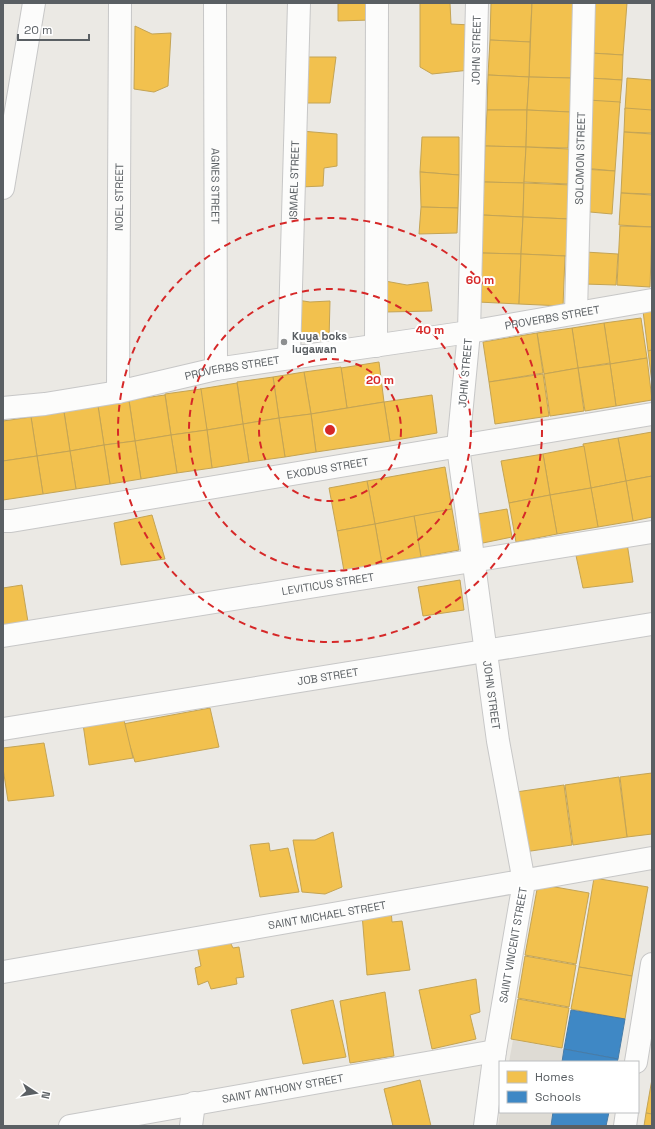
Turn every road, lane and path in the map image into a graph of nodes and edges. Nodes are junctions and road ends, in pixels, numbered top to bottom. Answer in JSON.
{"nodes":[{"id":1,"x":34,"y":3,"type":"edge"},
{"id":2,"x":120,"y":3,"type":"edge"},
{"id":3,"x":215,"y":3,"type":"edge"},
{"id":4,"x":299,"y":3,"type":"edge"},
{"id":5,"x":377,"y":3,"type":"edge"},
{"id":6,"x":476,"y":3,"type":"edge"},
{"id":7,"x":584,"y":3,"type":"edge"},
{"id":8,"x":3,"y":188,"type":"edge"},
{"id":9,"x":652,"y":300,"type":"edge"},
{"id":10,"x":576,"y":313,"type":"junction"},
{"id":11,"x":469,"y":332,"type":"junction"},
{"id":12,"x":376,"y":346,"type":"junction"},
{"id":13,"x":289,"y":358,"type":"junction"},
{"id":14,"x":216,"y":369,"type":"junction"},
{"id":15,"x":118,"y":392,"type":"junction"},
{"id":16,"x":3,"y":408,"type":"edge"},
{"id":17,"x":652,"y":414,"type":"edge"},
{"id":18,"x":458,"y":447,"type":"junction"},
{"id":19,"x":3,"y":521,"type":"edge"},
{"id":20,"x":652,"y":532,"type":"edge"},
{"id":21,"x":474,"y":559,"type":"junction"},
{"id":22,"x":652,"y":624,"type":"edge"},
{"id":23,"x":3,"y":636,"type":"edge"},
{"id":24,"x":487,"y":651,"type":"junction"},
{"id":25,"x":3,"y":729,"type":"edge"},
{"id":26,"x":498,"y":741,"type":"joint"},
{"id":27,"x":652,"y":858,"type":"edge"},
{"id":28,"x":524,"y":882,"type":"junction"},
{"id":29,"x":652,"y":964,"type":"edge"},
{"id":30,"x":3,"y":972,"type":"edge"},
{"id":31,"x":495,"y":1051,"type":"junction"},
{"id":32,"x":636,"y":1061,"type":"edge"},
{"id":33,"x":194,"y":1103,"type":"junction"},
{"id":34,"x":627,"y":1113,"type":"edge"},
{"id":35,"x":70,"y":1126,"type":"edge"},
{"id":36,"x":191,"y":1126,"type":"edge"},
{"id":37,"x":485,"y":1126,"type":"edge"},
{"id":38,"x":625,"y":1126,"type":"edge"}],
"edges":[{"from":1,"to":8,"type":"street"},
{"from":2,"to":15,"type":"street","name":"NOEL STREET"},
{"from":3,"to":14,"type":"street","name":"AGNES STREET"},
{"from":4,"to":13,"type":"street","name":"ISMAEL STREET"},
{"from":5,"to":12,"type":"street"},
{"from":6,"to":11,"type":"street","name":"JOHN STREET"},
{"from":7,"to":10,"type":"street","name":"SOLOMON STREET"},
{"from":9,"to":10,"type":"street","name":"PROVERBS STREET"},
{"from":10,"to":11,"type":"street","name":"PROVERBS STREET"},
{"from":11,"to":12,"type":"street","name":"PROVERBS STREET"},
{"from":11,"to":18,"type":"street","name":"JOHN STREET"},
{"from":12,"to":13,"type":"street","name":"PROVERBS STREET"},
{"from":13,"to":14,"type":"street","name":"PROVERBS STREET"},
{"from":14,"to":15,"type":"street","name":"PROVERBS STREET"},
{"from":15,"to":16,"type":"street","name":"PROVERBS STREET"},
{"from":17,"to":18,"type":"street","name":"EXODUS STREET"},
{"from":18,"to":19,"type":"street","name":"EXODUS STREET"},
{"from":18,"to":21,"type":"street","name":"JOHN STREET"},
{"from":20,"to":21,"type":"street","name":"LEVITICUS STREET"},
{"from":21,"to":23,"type":"street","name":"LEVITICUS STREET"},
{"from":21,"to":24,"type":"street","name":"JOHN STREET"},
{"from":22,"to":24,"type":"street","name":"JOB STREET"},
{"from":24,"to":25,"type":"street","name":"JOB STREET"},
{"from":24,"to":26,"type":"street","name":"JOHN STREET"},
{"from":26,"to":28,"type":"street","name":"SAINT VINCENT STREET"},
{"from":27,"to":28,"type":"street","name":"SAINT MICHAEL STREET"},
{"from":28,"to":30,"type":"street","name":"SAINT MICHAEL STREET"},
{"from":28,"to":31,"type":"street","name":"SAINT VINCENT STREET"},
{"from":29,"to":32,"type":"street"},
{"from":31,"to":33,"type":"street","name":"SAINT ANTHONY STREET"},
{"from":31,"to":37,"type":"street","name":"SAINT VINCENT STREET"},
{"from":33,"to":35,"type":"street","name":"SAINT ANTHONY STREET"},
{"from":33,"to":36,"type":"street"},
{"from":34,"to":38,"type":"street"}]}
